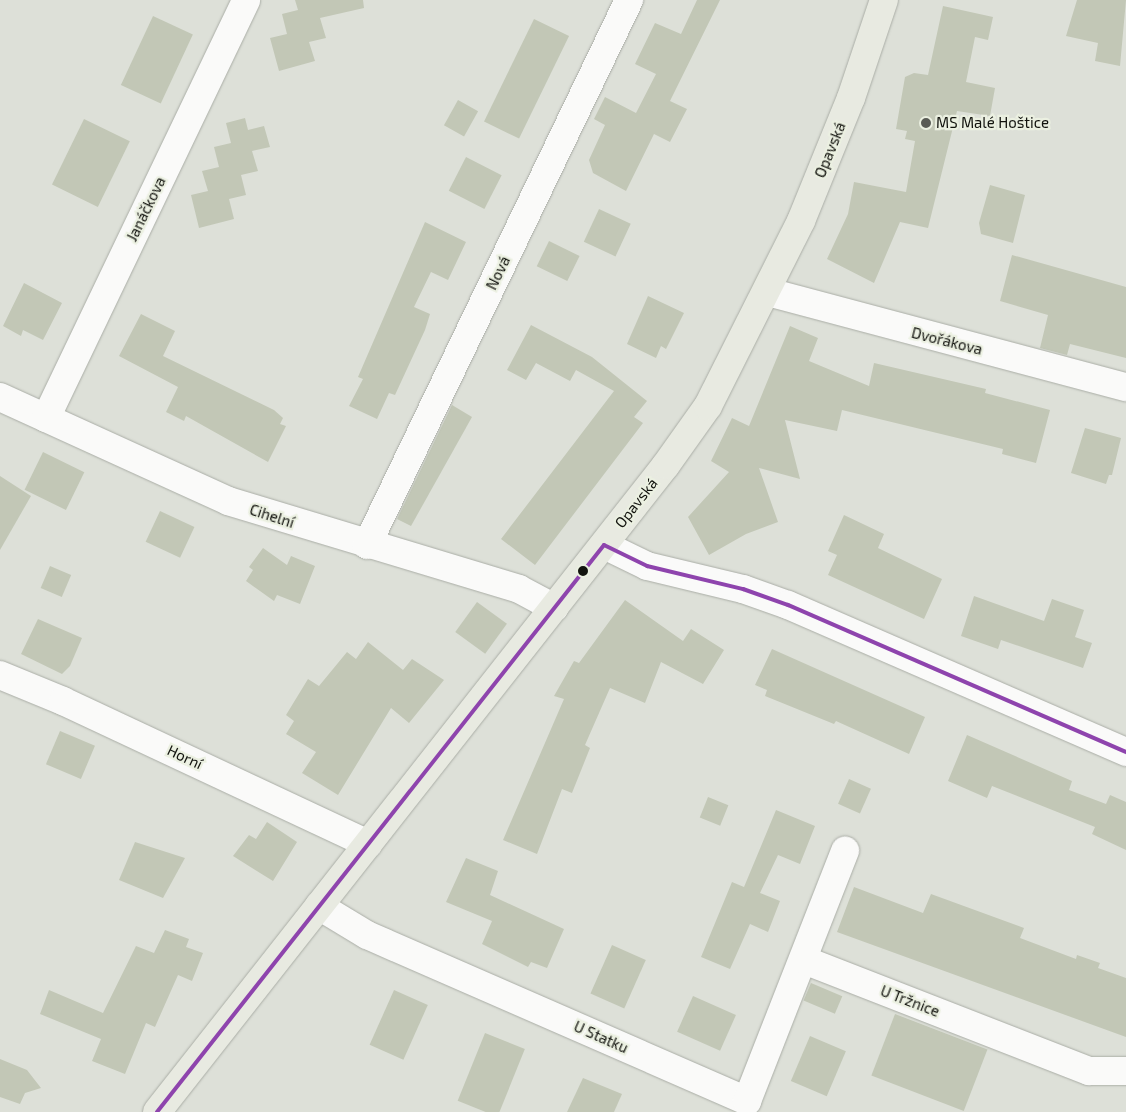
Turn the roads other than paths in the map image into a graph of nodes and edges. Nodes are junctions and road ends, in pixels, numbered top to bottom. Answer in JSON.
{"nodes":[{"id":1,"x":246,"y":0,"type":"edge"},
{"id":2,"x":628,"y":0,"type":"edge"},
{"id":3,"x":884,"y":0,"type":"edge"},
{"id":4,"x":768,"y":292,"type":"junction"},
{"id":5,"x":1126,"y":387,"type":"edge"},
{"id":6,"x":0,"y":397,"type":"edge"},
{"id":7,"x":46,"y":418,"type":"junction"},
{"id":8,"x":604,"y":544,"type":"junction"},
{"id":9,"x":367,"y":545,"type":"junction"},
{"id":10,"x":554,"y":608,"type":"junction"},
{"id":11,"x":0,"y":675,"type":"edge"},
{"id":12,"x":1126,"y":752,"type":"edge"},
{"id":13,"x":368,"y":844,"type":"junction"},
{"id":14,"x":845,"y":851,"type":"dead end"},
{"id":15,"x":319,"y":906,"type":"junction"},
{"id":16,"x":804,"y":960,"type":"junction"},
{"id":17,"x":1126,"y":1071,"type":"edge"},
{"id":18,"x":758,"y":1107,"type":"edge"},
{"id":19,"x":157,"y":1112,"type":"edge"}],
"edges":[{"from":1,"to":7,"type":"street","name":"Janáčkova"},
{"from":2,"to":9,"type":"street","name":"Nová"},
{"from":3,"to":4,"type":"main road","name":"Opavská"},
{"from":4,"to":5,"type":"street","name":"Dvořákova"},
{"from":4,"to":8,"type":"main road","name":"Opavská"},
{"from":6,"to":7,"type":"street","name":"Cihelní"},
{"from":7,"to":9,"type":"street","name":"Cihelní"},
{"from":8,"to":10,"type":"main road","name":"Opavská"},
{"from":8,"to":12,"type":"street"},
{"from":9,"to":10,"type":"street","name":"Cihelní"},
{"from":10,"to":13,"type":"main road","name":"Opavská"},
{"from":11,"to":13,"type":"street","name":"Horní"},
{"from":13,"to":15,"type":"main road","name":"Opavská"},
{"from":14,"to":16,"type":"street"},
{"from":15,"to":18,"type":"street","name":"U Statku"},
{"from":15,"to":19,"type":"main road","name":"Opavská"},
{"from":16,"to":17,"type":"street","name":"U Tržnice"},
{"from":16,"to":18,"type":"street","name":"U Statku"}]}
